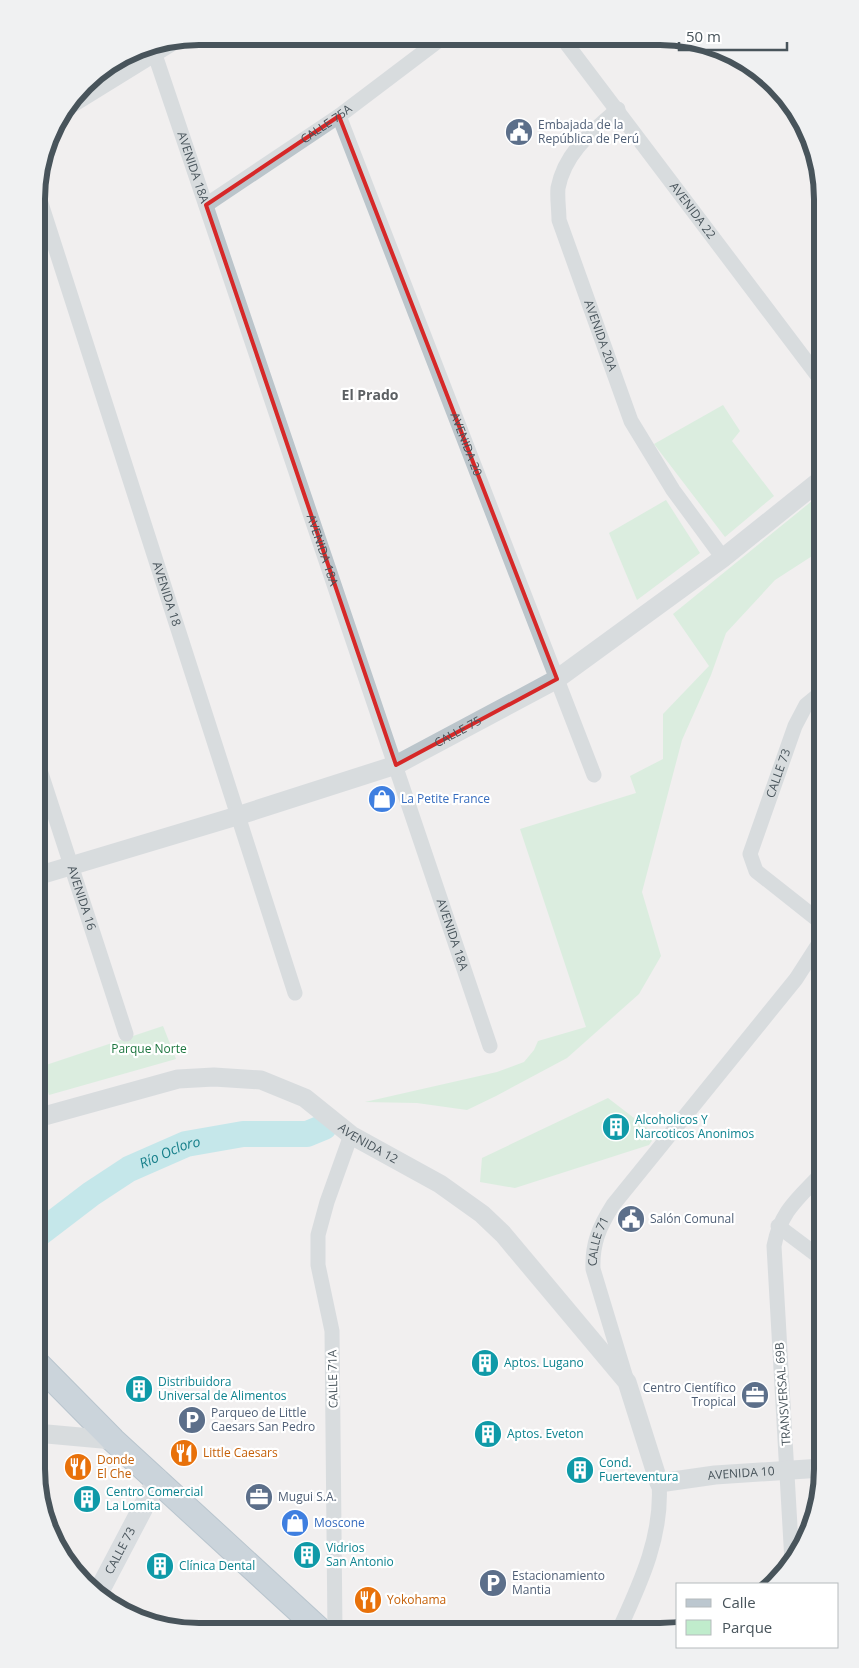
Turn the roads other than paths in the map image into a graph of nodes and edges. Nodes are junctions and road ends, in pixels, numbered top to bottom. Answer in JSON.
{"nodes":[{"id":1,"x":433,"y":45,"type":"edge"},
{"id":2,"x":568,"y":45,"type":"edge"},
{"id":3,"x":154,"y":52,"type":"edge"},
{"id":4,"x":147,"y":54,"type":"edge"},
{"id":5,"x":86,"y":94,"type":"edge"},
{"id":6,"x":618,"y":109,"type":"junction"},
{"id":7,"x":339,"y":116,"type":"junction"},
{"id":8,"x":206,"y":205,"type":"junction"},
{"id":9,"x":45,"y":216,"type":"edge"},
{"id":10,"x":814,"y":371,"type":"edge"},
{"id":11,"x":814,"y":485,"type":"edge"},
{"id":12,"x":723,"y":558,"type":"junction"},
{"id":13,"x":557,"y":679,"type":"junction"},
{"id":14,"x":814,"y":698,"type":"edge"},
{"id":15,"x":396,"y":765,"type":"junction"},
{"id":16,"x":594,"y":775,"type":"dead end"},
{"id":17,"x":45,"y":785,"type":"edge"},
{"id":18,"x":238,"y":816,"type":"junction"},
{"id":19,"x":71,"y":865,"type":"junction"},
{"id":20,"x":45,"y":873,"type":"edge"},
{"id":21,"x":814,"y":918,"type":"edge"},
{"id":22,"x":814,"y":950,"type":"edge"},
{"id":23,"x":295,"y":994,"type":"dead end"},
{"id":24,"x":126,"y":1034,"type":"dead end"},
{"id":25,"x":490,"y":1046,"type":"dead end"},
{"id":26,"x":45,"y":1116,"type":"edge"},
{"id":27,"x":352,"y":1135,"type":"junction"},
{"id":28,"x":814,"y":1182,"type":"edge"},
{"id":29,"x":778,"y":1226,"type":"junction"},
{"id":30,"x":814,"y":1253,"type":"edge"},
{"id":31,"x":45,"y":1371,"type":"edge"},
{"id":32,"x":627,"y":1382,"type":"junction"},
{"id":33,"x":45,"y":1434,"type":"edge"},
{"id":34,"x":113,"y":1440,"type":"junction"},
{"id":35,"x":814,"y":1468,"type":"edge"},
{"id":36,"x":788,"y":1470,"type":"junction"},
{"id":37,"x":158,"y":1480,"type":"junction"},
{"id":38,"x":660,"y":1483,"type":"junction"},
{"id":39,"x":791,"y":1548,"type":"edge"},
{"id":40,"x":101,"y":1588,"type":"edge"},
{"id":41,"x":312,"y":1623,"type":"edge"},
{"id":42,"x":335,"y":1623,"type":"edge"},
{"id":43,"x":622,"y":1623,"type":"edge"}],
"edges":[{"from":1,"to":7,"type":"street","name":"CALLE 75A"},
{"from":2,"to":6,"type":"street","name":"AVENIDA 22"},
{"from":3,"to":8,"type":"street","name":"AVENIDA 18A"},
{"from":4,"to":5,"type":"street"},
{"from":6,"to":10,"type":"street","name":"AVENIDA 22"},
{"from":6,"to":12,"type":"street","name":"AVENIDA 20A"},
{"from":7,"to":8,"type":"street","name":"CALLE 75A"},
{"from":7,"to":13,"type":"street","name":"AVENIDA 20"},
{"from":8,"to":15,"type":"street","name":"AVENIDA 18A"},
{"from":9,"to":18,"type":"street","name":"AVENIDA 18"},
{"from":11,"to":12,"type":"street","name":"CALLE 75"},
{"from":12,"to":13,"type":"street","name":"CALLE 75"},
{"from":13,"to":15,"type":"street","name":"CALLE 75"},
{"from":13,"to":16,"type":"street","name":"AVENIDA 20"},
{"from":14,"to":21,"type":"street","name":"CALLE 73"},
{"from":15,"to":18,"type":"street","name":"CALLE 75"},
{"from":15,"to":25,"type":"street","name":"AVENIDA 18A"},
{"from":17,"to":19,"type":"street","name":"AVENIDA 16"},
{"from":18,"to":19,"type":"street","name":"CALLE 75"},
{"from":18,"to":23,"type":"street","name":"AVENIDA 18"},
{"from":19,"to":20,"type":"street","name":"CALLE 75"},
{"from":19,"to":24,"type":"street","name":"AVENIDA 16"},
{"from":22,"to":32,"type":"street","name":"CALLE 71"},
{"from":26,"to":27,"type":"street","name":"AVENIDA 12"},
{"from":27,"to":32,"type":"street","name":"AVENIDA 12"},
{"from":27,"to":42,"type":"street","name":"CALLE 71A"},
{"from":28,"to":29,"type":"street"},
{"from":29,"to":30,"type":"street"},
{"from":29,"to":36,"type":"street","name":"TRANSVERSAL 69B"},
{"from":31,"to":34,"type":"highway"},
{"from":32,"to":38,"type":"street","name":"CALLE 71"},
{"from":33,"to":34,"type":"street"},
{"from":34,"to":37,"type":"highway"},
{"from":35,"to":36,"type":"street","name":"AVENIDA 10"},
{"from":36,"to":38,"type":"street","name":"AVENIDA 10"},
{"from":36,"to":39,"type":"street","name":"TRANSVERSAL 69B"},
{"from":37,"to":40,"type":"main road","name":"CALLE 73"},
{"from":37,"to":41,"type":"highway"},
{"from":38,"to":43,"type":"street","name":"CALLE 71"}]}
